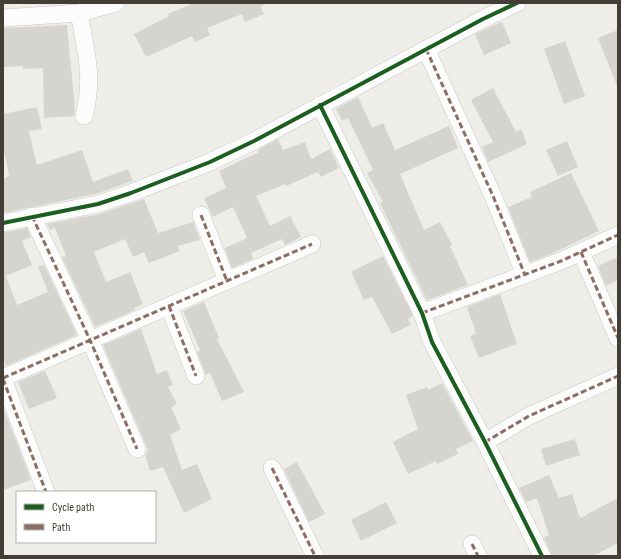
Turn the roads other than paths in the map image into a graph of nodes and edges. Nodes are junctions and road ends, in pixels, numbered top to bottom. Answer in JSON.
{"nodes":[{"id":1,"x":116,"y":3,"type":"edge"},
{"id":2,"x":517,"y":3,"type":"edge"},
{"id":3,"x":79,"y":13,"type":"junction"},
{"id":4,"x":3,"y":18,"type":"edge"},
{"id":5,"x":426,"y":49,"type":"junction"},
{"id":6,"x":320,"y":105,"type":"junction"},
{"id":7,"x":84,"y":116,"type":"dead end"},
{"id":8,"x":201,"y":215,"type":"dead end"},
{"id":9,"x":32,"y":216,"type":"junction"},
{"id":10,"x":3,"y":223,"type":"edge"},
{"id":11,"x":618,"y":235,"type":"edge"},
{"id":12,"x":312,"y":244,"type":"dead end"},
{"id":13,"x":581,"y":252,"type":"junction"},
{"id":14,"x":525,"y":275,"type":"junction"},
{"id":15,"x":227,"y":281,"type":"junction"},
{"id":16,"x":168,"y":306,"type":"junction"},
{"id":17,"x":422,"y":313,"type":"junction"},
{"id":18,"x":618,"y":338,"type":"edge"},
{"id":19,"x":90,"y":340,"type":"junction"},
{"id":20,"x":196,"y":376,"type":"dead end"},
{"id":21,"x":618,"y":376,"type":"edge"},
{"id":22,"x":3,"y":378,"type":"edge"},
{"id":23,"x":485,"y":442,"type":"junction"},
{"id":24,"x":136,"y":449,"type":"dead end"},
{"id":25,"x":272,"y":468,"type":"dead end"},
{"id":26,"x":46,"y":491,"type":"edge"},
{"id":27,"x":315,"y":556,"type":"edge"},
{"id":28,"x":542,"y":556,"type":"edge"}],
"edges":[{"from":1,"to":3,"type":"street"},
{"from":2,"to":5,"type":"street"},
{"from":3,"to":4,"type":"street"},
{"from":3,"to":7,"type":"street"},
{"from":5,"to":6,"type":"street"},
{"from":5,"to":14,"type":"street"},
{"from":6,"to":9,"type":"street"},
{"from":6,"to":17,"type":"street"},
{"from":8,"to":15,"type":"street"},
{"from":9,"to":10,"type":"street"},
{"from":9,"to":19,"type":"street"},
{"from":11,"to":13,"type":"street"},
{"from":12,"to":15,"type":"street"},
{"from":13,"to":14,"type":"street"},
{"from":13,"to":18,"type":"street"},
{"from":14,"to":17,"type":"street"},
{"from":15,"to":16,"type":"street"},
{"from":16,"to":19,"type":"street"},
{"from":16,"to":20,"type":"street"},
{"from":17,"to":23,"type":"street"},
{"from":19,"to":22,"type":"street"},
{"from":19,"to":24,"type":"street"},
{"from":21,"to":23,"type":"street"},
{"from":22,"to":26,"type":"street"},
{"from":23,"to":28,"type":"street"},
{"from":25,"to":27,"type":"street"}]}
